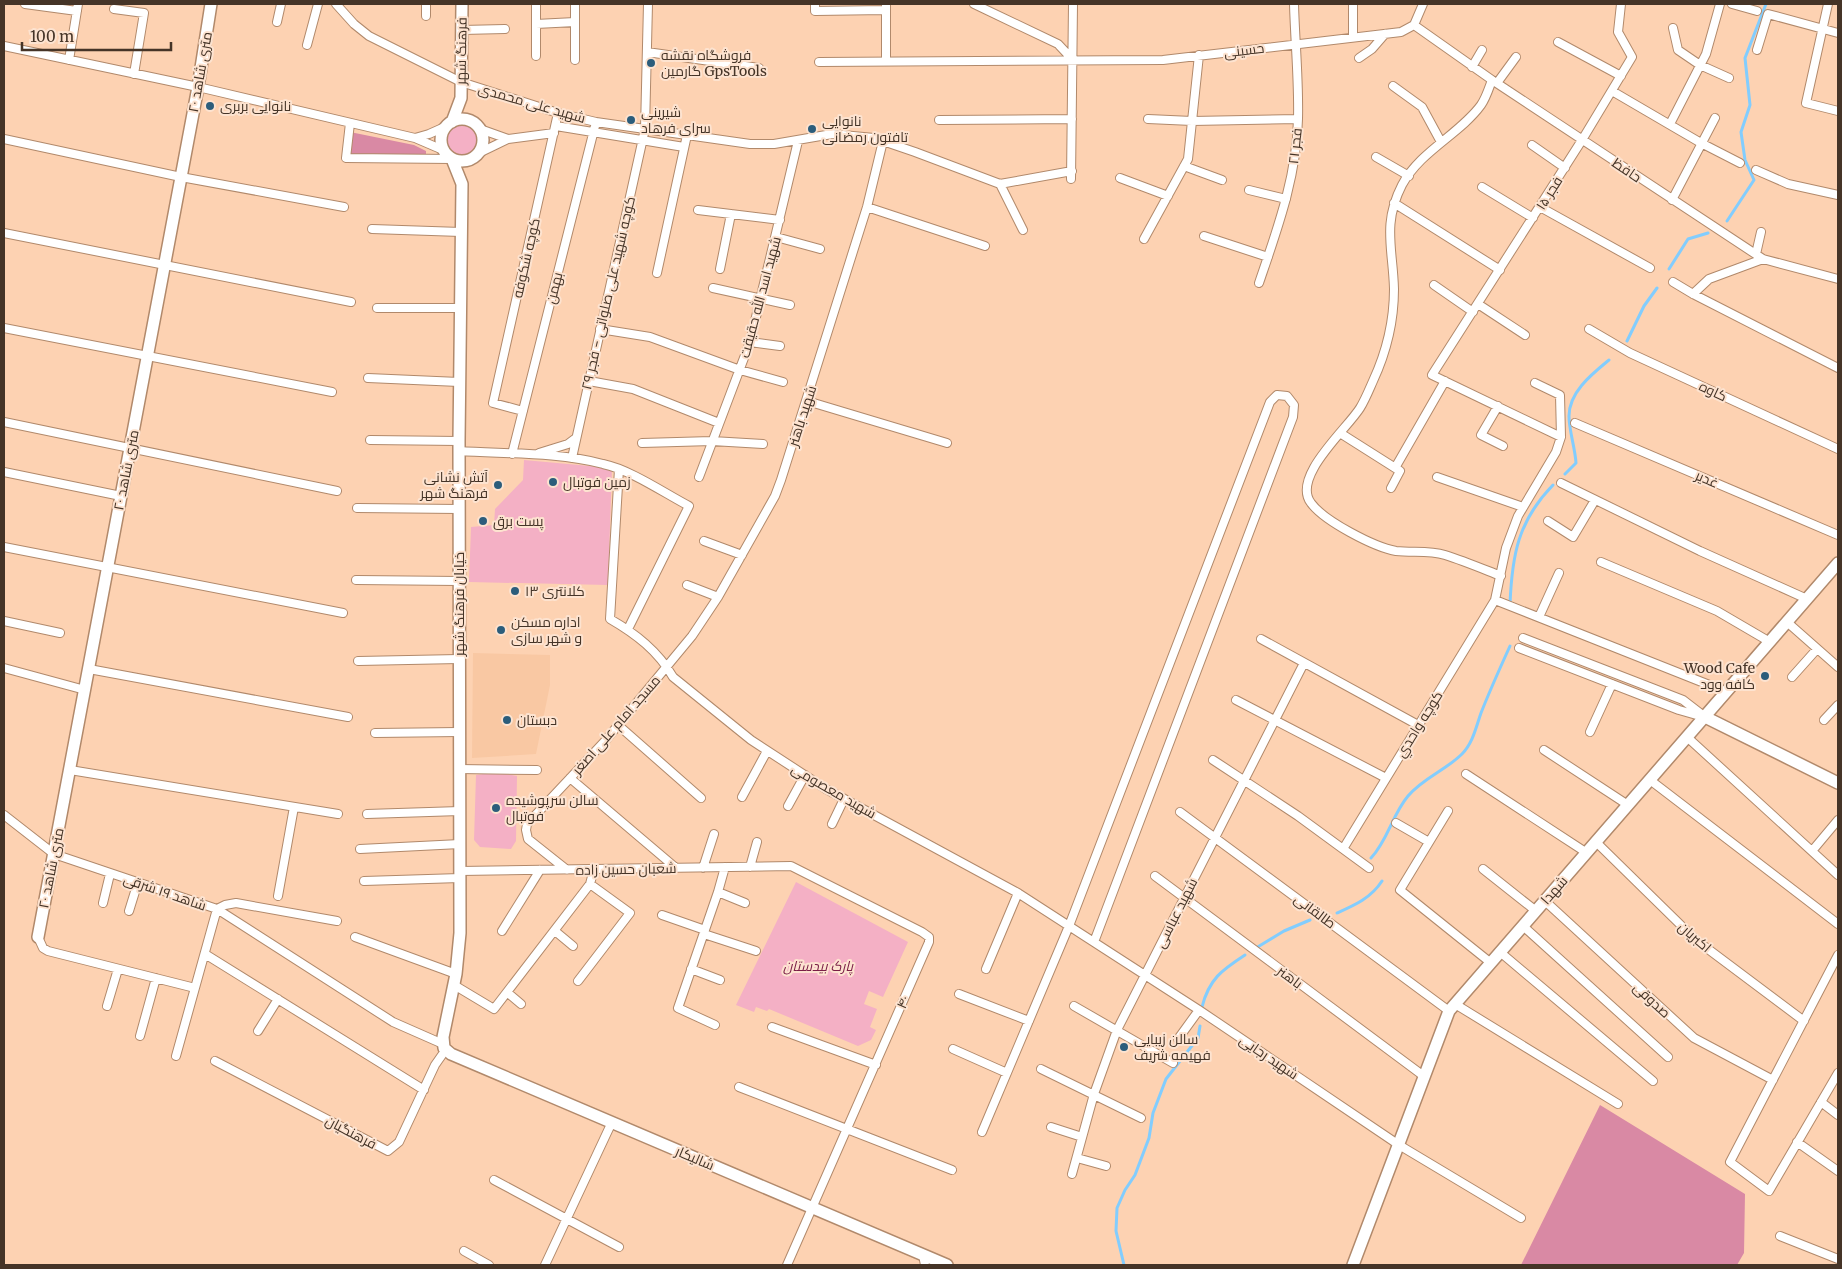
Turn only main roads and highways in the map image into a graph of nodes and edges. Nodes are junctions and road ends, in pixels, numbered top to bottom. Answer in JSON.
{"nodes":[{"id":1,"x":211,"y":4,"type":"edge"},
{"id":2,"x":462,"y":4,"type":"edge"},
{"id":3,"x":461,"y":98,"type":"junction"},
{"id":4,"x":470,"y":121,"type":"junction"},
{"id":5,"x":449,"y":124,"type":"junction"},
{"id":6,"x":475,"y":156,"type":"junction"},
{"id":7,"x":452,"y":159,"type":"junction"},
{"id":8,"x":462,"y":184,"type":"junction"},
{"id":9,"x":1836,"y":571,"type":"edge"},
{"id":10,"x":1705,"y":717,"type":"junction"},
{"id":11,"x":1838,"y":783,"type":"edge"},
{"id":12,"x":38,"y":937,"type":"road end"},
{"id":13,"x":443,"y":1049,"type":"joint"},
{"id":14,"x":924,"y":1260,"type":"edge"},
{"id":15,"x":947,"y":1265,"type":"edge"},
{"id":16,"x":1353,"y":1265,"type":"edge"}],
"edges":[{"from":1,"to":12,"type":"main road","name":"۲۰ متری شاهد"},
{"from":2,"to":3,"type":"main road","name":"فرهنگ شهر"},
{"from":3,"to":4,"type":"main road"},
{"from":3,"to":5,"type":"main road"},
{"from":4,"to":5,"type":"main road"},
{"from":4,"to":6,"type":"main road"},
{"from":5,"to":7,"type":"main road"},
{"from":6,"to":7,"type":"main road"},
{"from":6,"to":8,"type":"main road"},
{"from":7,"to":8,"type":"main road","name":"خیابان فرهنگ شهر"},
{"from":8,"to":13,"type":"main road","name":"خیابان فرهنگ شهر"},
{"from":9,"to":10,"type":"main road","name":"شهدا"},
{"from":10,"to":11,"type":"main road"},
{"from":10,"to":16,"type":"main road","name":"شهدا"},
{"from":13,"to":14,"type":"main road","name":"شالیکار"},
{"from":14,"to":15,"type":"main road","name":"شالیکار"}]}
